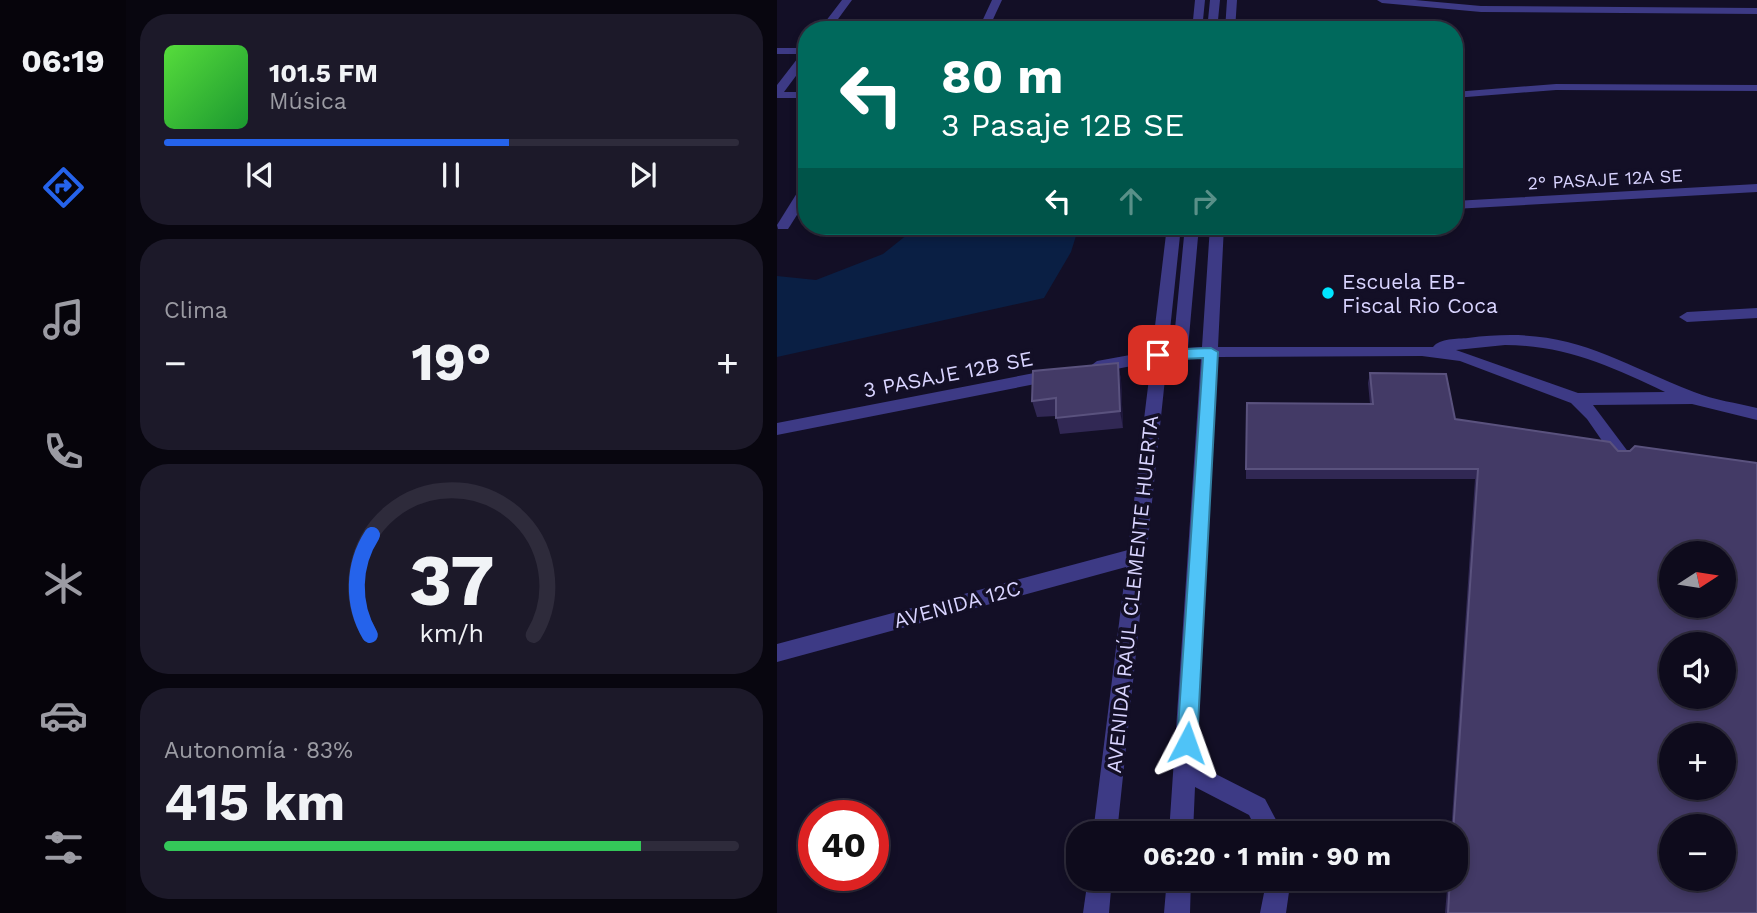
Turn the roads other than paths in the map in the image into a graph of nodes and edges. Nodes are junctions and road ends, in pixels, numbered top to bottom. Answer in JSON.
{"nodes":[{"id":1,"x":847,"y":0,"type":"edge"},
{"id":2,"x":997,"y":0,"type":"edge"},
{"id":3,"x":1200,"y":0,"type":"edge"},
{"id":4,"x":1215,"y":0,"type":"edge"},
{"id":5,"x":1232,"y":0,"type":"edge"},
{"id":6,"x":1382,"y":0,"type":"edge"},
{"id":7,"x":1757,"y":11,"type":"edge"},
{"id":8,"x":831,"y":21,"type":"edge"},
{"id":9,"x":987,"y":21,"type":"edge"},
{"id":10,"x":1198,"y":21,"type":"edge"},
{"id":11,"x":1213,"y":21,"type":"edge"},
{"id":12,"x":1231,"y":21,"type":"edge"},
{"id":13,"x":777,"y":51,"type":"edge"},
{"id":14,"x":798,"y":52,"type":"edge"},
{"id":15,"x":798,"y":65,"type":"edge"},
{"id":16,"x":1757,"y":88,"type":"edge"},
{"id":17,"x":777,"y":94,"type":"edge"},
{"id":18,"x":1463,"y":94,"type":"edge"},
{"id":19,"x":798,"y":95,"type":"edge"},
{"id":20,"x":1757,"y":188,"type":"edge"},
{"id":21,"x":798,"y":202,"type":"edge"},
{"id":22,"x":1463,"y":204,"type":"edge"},
{"id":23,"x":783,"y":226,"type":"dead end"},
{"id":24,"x":1173,"y":235,"type":"edge"},
{"id":25,"x":1191,"y":235,"type":"edge"},
{"id":26,"x":1217,"y":235,"type":"edge"},
{"id":27,"x":1757,"y":313,"type":"edge"},
{"id":28,"x":1687,"y":317,"type":"dead end"},
{"id":29,"x":1422,"y":351,"type":"junction"},
{"id":30,"x":1211,"y":352,"type":"junction"},
{"id":31,"x":1180,"y":354,"type":"junction"},
{"id":32,"x":1158,"y":355,"type":"junction"},
{"id":33,"x":1692,"y":398,"type":"junction"},
{"id":34,"x":1577,"y":399,"type":"junction"},
{"id":35,"x":1757,"y":414,"type":"edge"},
{"id":36,"x":777,"y":429,"type":"edge"},
{"id":37,"x":1620,"y":453,"type":"edge"},
{"id":38,"x":1136,"y":556,"type":"junction"},
{"id":39,"x":777,"y":653,"type":"edge"},
{"id":40,"x":1185,"y":770,"type":"junction"},
{"id":41,"x":1106,"y":821,"type":"edge"},
{"id":42,"x":1182,"y":821,"type":"edge"},
{"id":43,"x":1265,"y":821,"type":"edge"},
{"id":44,"x":1099,"y":891,"type":"edge"},
{"id":45,"x":1178,"y":891,"type":"edge"},
{"id":46,"x":1277,"y":891,"type":"edge"},
{"id":47,"x":1096,"y":913,"type":"edge"},
{"id":48,"x":1177,"y":913,"type":"edge"},
{"id":49,"x":1273,"y":913,"type":"edge"}],
"edges":[{"from":1,"to":8,"type":"street"},
{"from":2,"to":9,"type":"street"},
{"from":3,"to":10,"type":"street"},
{"from":4,"to":11,"type":"street"},
{"from":5,"to":12,"type":"street"},
{"from":6,"to":7,"type":"street"},
{"from":13,"to":14,"type":"street"},
{"from":15,"to":17,"type":"street"},
{"from":16,"to":18,"type":"street"},
{"from":17,"to":19,"type":"street"},
{"from":20,"to":22,"type":"street","name":"2° PASAJE 12A SE"},
{"from":21,"to":23,"type":"street"},
{"from":24,"to":32,"type":"street","name":"AVENIDA RAÚL CLEMENTE HUERTA"},
{"from":25,"to":31,"type":"street"},
{"from":26,"to":30,"type":"street"},
{"from":27,"to":28,"type":"street"},
{"from":29,"to":30,"type":"street","name":"3 PASAJE 12B SE"},
{"from":29,"to":33,"type":"street"},
{"from":29,"to":34,"type":"street"},
{"from":30,"to":31,"type":"street","name":"3 PASAJE 12B SE"},
{"from":30,"to":40,"type":"street"},
{"from":31,"to":32,"type":"street","name":"3 PASAJE 12B SE"},
{"from":32,"to":36,"type":"street","name":"3 PASAJE 12B SE"},
{"from":32,"to":38,"type":"street","name":"AVENIDA RAÚL CLEMENTE HUERTA"},
{"from":33,"to":34,"type":"street"},
{"from":33,"to":35,"type":"street"},
{"from":34,"to":37,"type":"street"},
{"from":38,"to":39,"type":"street","name":"AVENIDA 12C"},
{"from":38,"to":41,"type":"street","name":"AVENIDA RAÚL CLEMENTE HUERTA"},
{"from":40,"to":42,"type":"street"},
{"from":40,"to":43,"type":"street"},
{"from":44,"to":47,"type":"street"},
{"from":45,"to":48,"type":"street"},
{"from":46,"to":49,"type":"street"}]}
